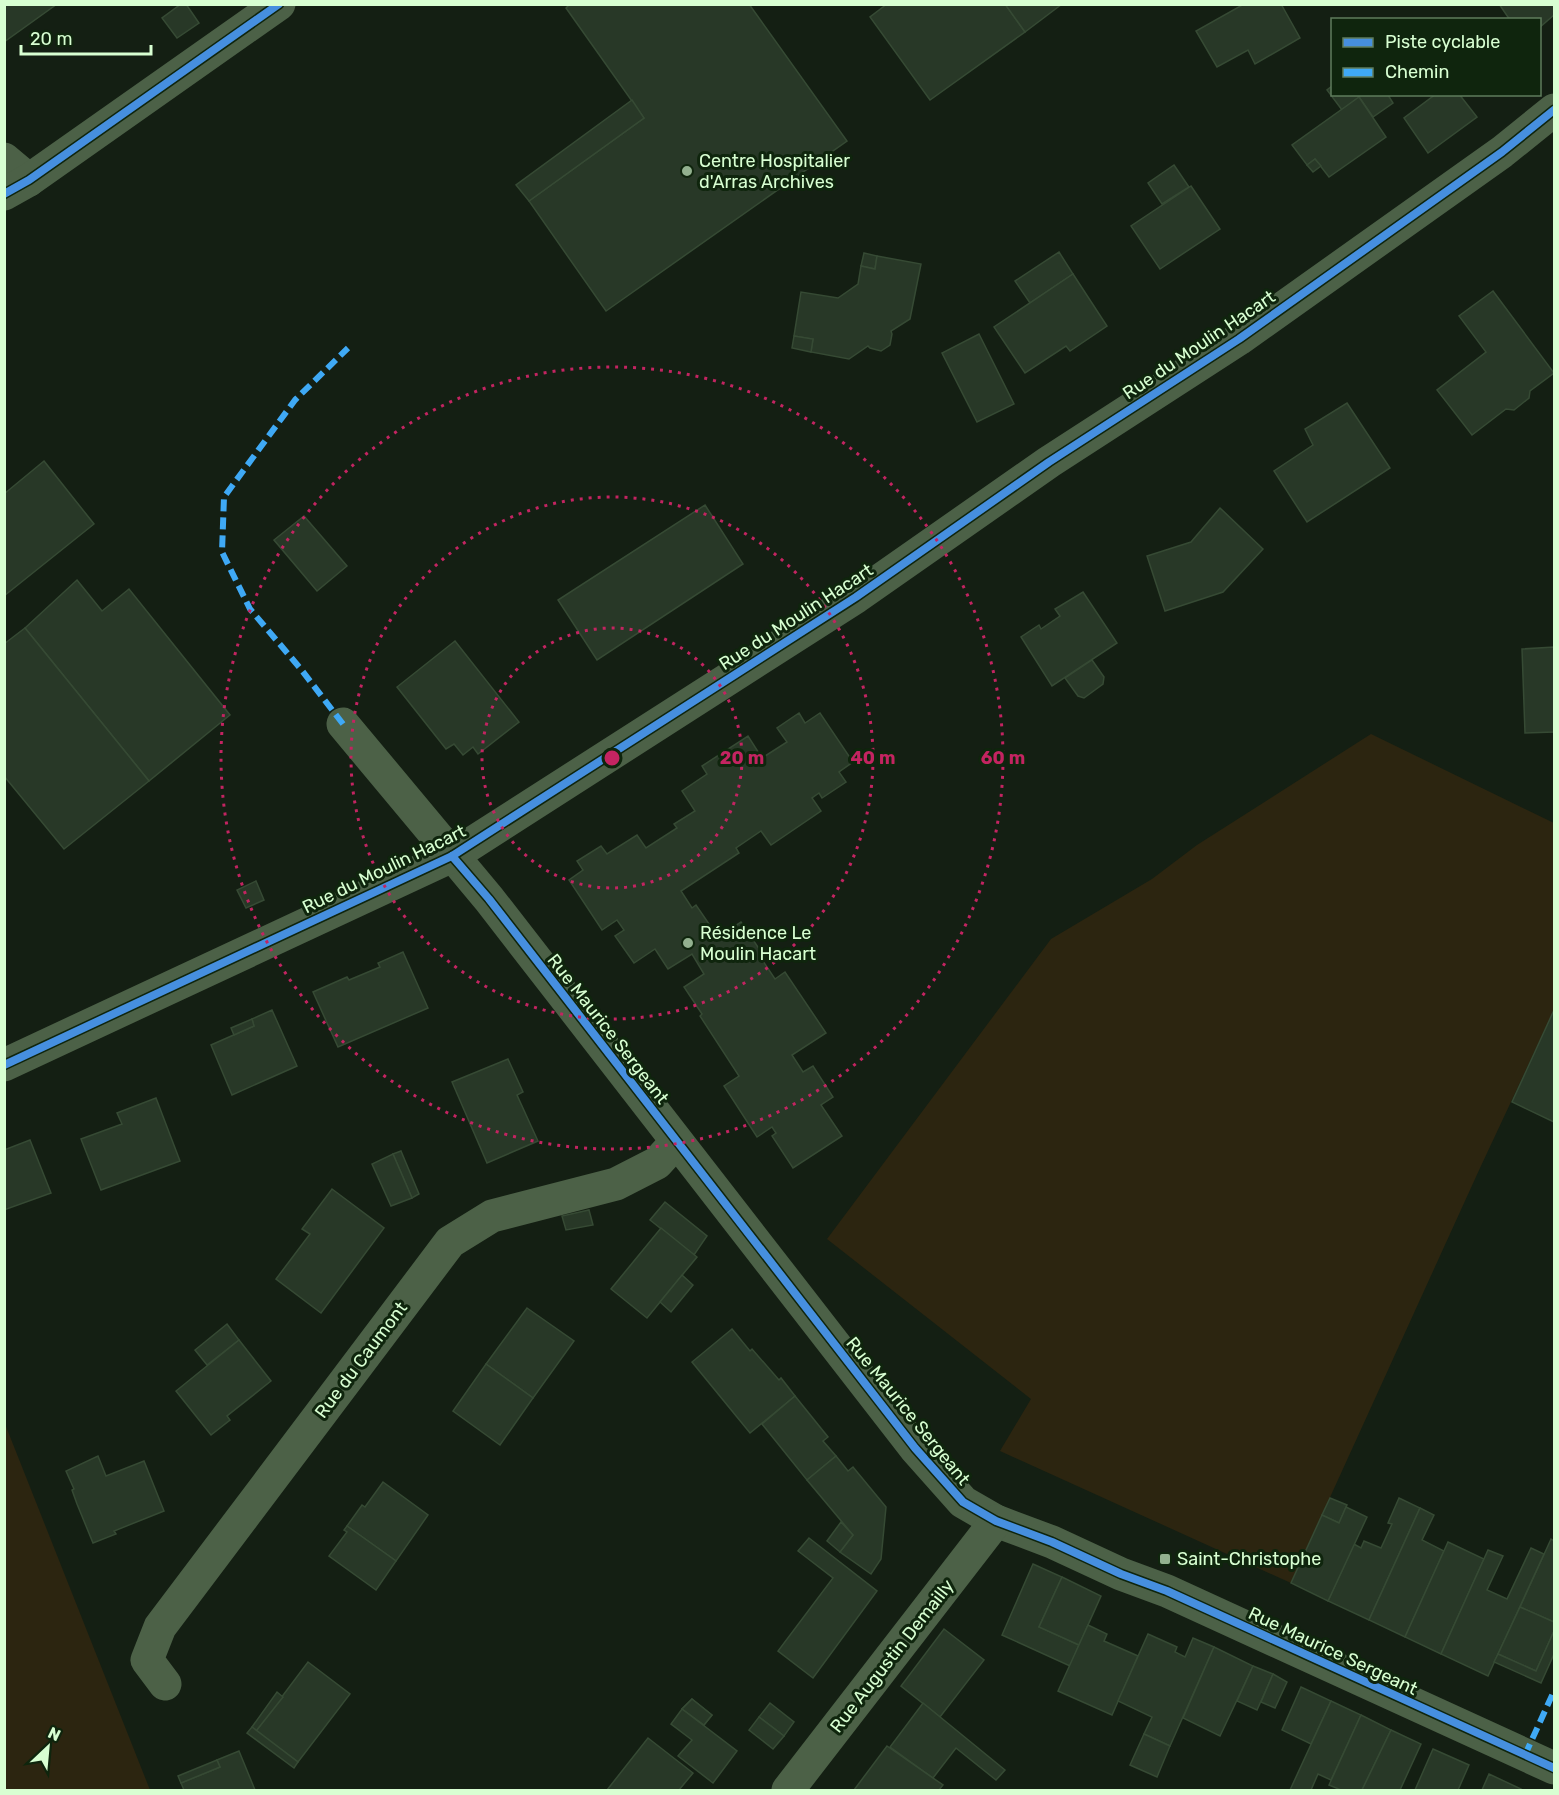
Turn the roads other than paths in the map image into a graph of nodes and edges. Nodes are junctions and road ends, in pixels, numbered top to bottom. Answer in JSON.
{"nodes":[{"id":1,"x":279,"y":4,"type":"edge"},
{"id":2,"x":1554,"y":110,"type":"edge"},
{"id":3,"x":13,"y":178,"type":"edge"},
{"id":4,"x":343,"y":724,"type":"dead end"},
{"id":5,"x":452,"y":856,"type":"junction"},
{"id":6,"x":4,"y":1065,"type":"edge"},
{"id":7,"x":676,"y":1142,"type":"junction"},
{"id":8,"x":996,"y":1521,"type":"junction"},
{"id":9,"x":165,"y":1684,"type":"dead end"},
{"id":10,"x":1554,"y":1768,"type":"edge"},
{"id":11,"x":788,"y":1791,"type":"edge"}],
"edges":[{"from":1,"to":3,"type":"street"},
{"from":2,"to":5,"type":"street","name":"Rue du Moulin Hacart"},
{"from":4,"to":5,"type":"street","name":"Rue Maurice Sergeant"},
{"from":5,"to":6,"type":"street","name":"Rue du Moulin Hacart"},
{"from":5,"to":7,"type":"street","name":"Rue Maurice Sergeant"},
{"from":7,"to":8,"type":"street","name":"Rue Maurice Sergeant"},
{"from":7,"to":9,"type":"street","name":"Rue du Caumont"},
{"from":8,"to":10,"type":"street","name":"Rue Maurice Sergeant"},
{"from":8,"to":11,"type":"street","name":"Rue Augustin Demailly"}]}
